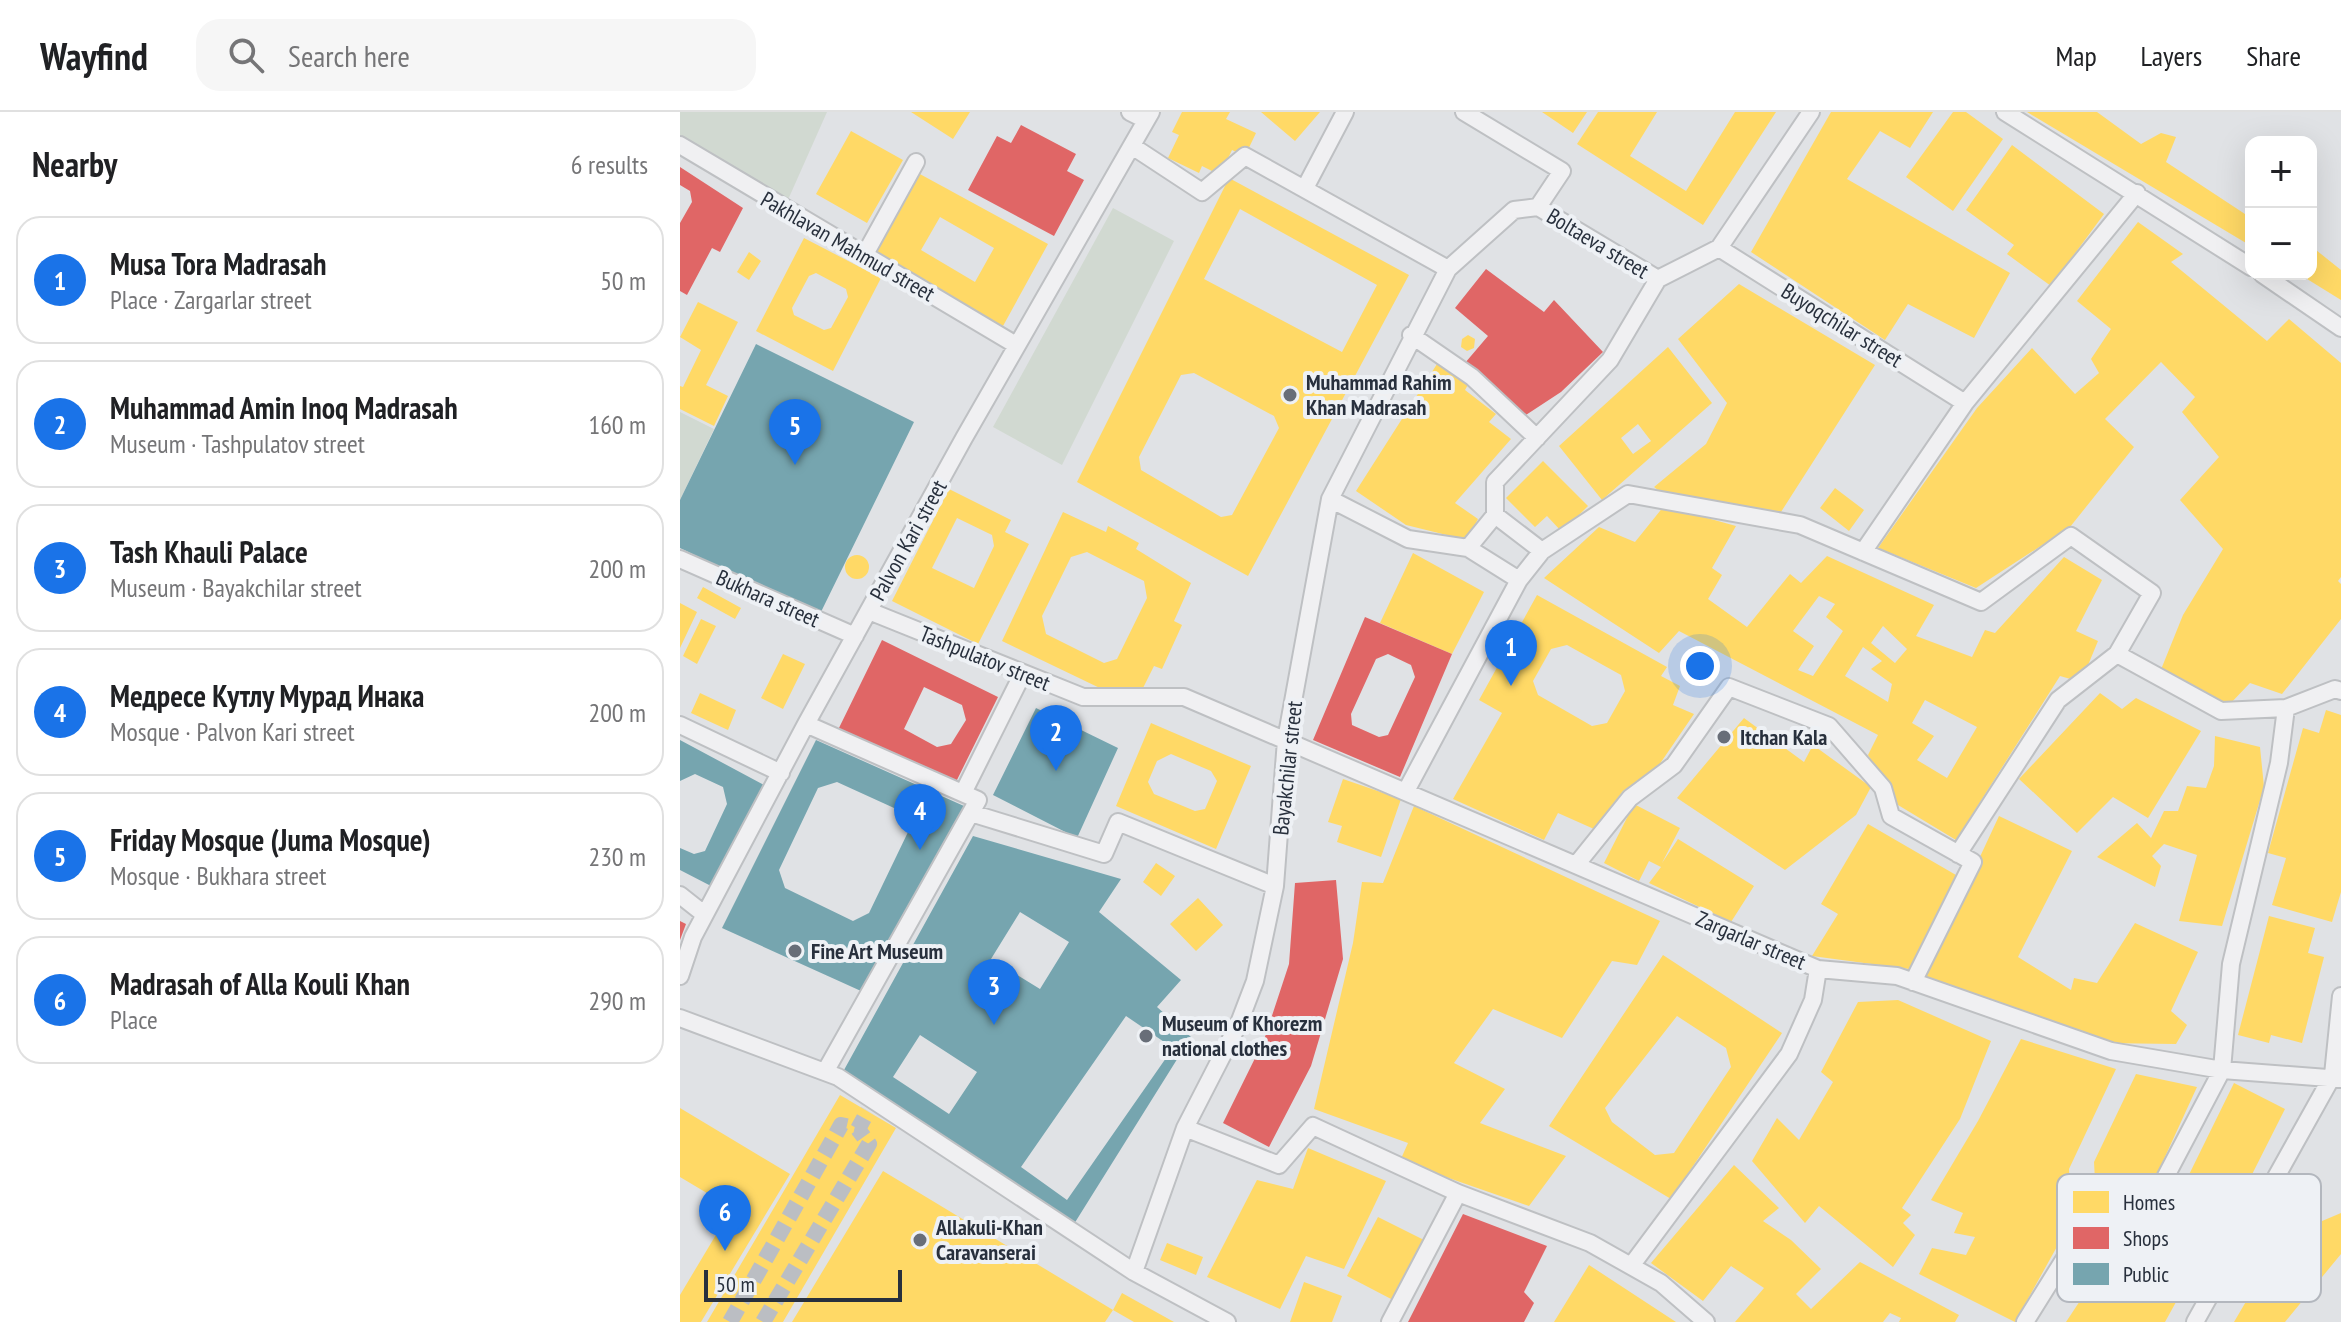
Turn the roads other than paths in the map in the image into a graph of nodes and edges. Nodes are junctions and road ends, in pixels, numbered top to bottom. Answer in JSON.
{"nodes":[{"id":1,"x":1130,"y":112,"type":"edge"},
{"id":2,"x":1345,"y":112,"type":"edge"},
{"id":3,"x":1464,"y":112,"type":"edge"},
{"id":4,"x":1811,"y":112,"type":"edge"},
{"id":5,"x":2005,"y":112,"type":"edge"},
{"id":6,"x":1148,"y":116,"type":"edge"},
{"id":7,"x":680,"y":145,"type":"edge"},
{"id":8,"x":1132,"y":146,"type":"junction"},
{"id":9,"x":916,"y":162,"type":"dead end"},
{"id":10,"x":1305,"y":188,"type":"junction"},
{"id":11,"x":2137,"y":193,"type":"junction"},
{"id":12,"x":1538,"y":207,"type":"junction"},
{"id":13,"x":1719,"y":248,"type":"junction"},
{"id":14,"x":864,"y":256,"type":"junction"},
{"id":15,"x":2245,"y":263,"type":"edge"},
{"id":16,"x":1448,"y":269,"type":"junction"},
{"id":17,"x":1658,"y":279,"type":"junction"},
{"id":18,"x":2271,"y":280,"type":"edge"},
{"id":19,"x":2341,"y":328,"type":"edge"},
{"id":20,"x":1411,"y":335,"type":"junction"},
{"id":21,"x":1016,"y":345,"type":"junction"},
{"id":22,"x":1965,"y":403,"type":"junction"},
{"id":23,"x":1537,"y":438,"type":"junction"},
{"id":24,"x":1330,"y":499,"type":"junction"},
{"id":25,"x":1495,"y":515,"type":"junction"},
{"id":26,"x":1468,"y":548,"type":"junction"},
{"id":27,"x":1542,"y":551,"type":"junction"},
{"id":28,"x":1863,"y":552,"type":"junction"},
{"id":29,"x":680,"y":559,"type":"edge"},
{"id":30,"x":1519,"y":580,"type":"junction"},
{"id":31,"x":869,"y":611,"type":"junction"},
{"id":32,"x":855,"y":636,"type":"junction"},
{"id":33,"x":2117,"y":654,"type":"junction"},
{"id":34,"x":1023,"y":673,"type":"junction"},
{"id":35,"x":2341,"y":691,"type":"edge"},
{"id":36,"x":2286,"y":708,"type":"junction"},
{"id":37,"x":806,"y":724,"type":"junction"},
{"id":38,"x":680,"y":725,"type":"edge"},
{"id":39,"x":1286,"y":740,"type":"junction"},
{"id":40,"x":781,"y":773,"type":"junction"},
{"id":41,"x":1406,"y":791,"type":"junction"},
{"id":42,"x":963,"y":793,"type":"junction"},
{"id":43,"x":971,"y":813,"type":"junction"},
{"id":44,"x":1958,"y":854,"type":"junction"},
{"id":45,"x":1576,"y":865,"type":"junction"},
{"id":46,"x":1275,"y":886,"type":"junction"},
{"id":47,"x":680,"y":895,"type":"edge"},
{"id":48,"x":704,"y":914,"type":"junction"},
{"id":49,"x":1818,"y":969,"type":"junction"},
{"id":50,"x":680,"y":976,"type":"edge"},
{"id":51,"x":1913,"y":982,"type":"junction"},
{"id":52,"x":2341,"y":996,"type":"edge"},
{"id":53,"x":680,"y":1018,"type":"edge"},
{"id":54,"x":2222,"y":1070,"type":"junction"},
{"id":55,"x":825,"y":1072,"type":"junction"},
{"id":56,"x":2337,"y":1077,"type":"edge"},
{"id":57,"x":1185,"y":1128,"type":"junction"},
{"id":58,"x":2167,"y":1174,"type":"edge"},
{"id":59,"x":2281,"y":1174,"type":"edge"},
{"id":60,"x":1458,"y":1193,"type":"junction"},
{"id":61,"x":1631,"y":1266,"type":"junction"},
{"id":62,"x":2057,"y":1271,"type":"edge"},
{"id":63,"x":1134,"y":1272,"type":"junction"},
{"id":64,"x":2207,"y":1302,"type":"edge"},
{"id":65,"x":1227,"y":1322,"type":"edge"},
{"id":66,"x":1390,"y":1322,"type":"edge"},
{"id":67,"x":1706,"y":1322,"type":"edge"},
{"id":68,"x":2025,"y":1322,"type":"edge"},
{"id":69,"x":2195,"y":1322,"type":"edge"}],
"edges":[{"from":1,"to":6,"type":"street"},
{"from":2,"to":10,"type":"street"},
{"from":3,"to":12,"type":"street"},
{"from":4,"to":13,"type":"street"},
{"from":5,"to":11,"type":"street"},
{"from":6,"to":8,"type":"street","name":"Palvon Kari street"},
{"from":7,"to":14,"type":"street","name":"Pakhlavan Mahmud street"},
{"from":8,"to":10,"type":"street"},
{"from":8,"to":21,"type":"street","name":"Palvon Kari street"},
{"from":9,"to":14,"type":"street"},
{"from":10,"to":16,"type":"street"},
{"from":11,"to":15,"type":"street"},
{"from":11,"to":22,"type":"street"},
{"from":12,"to":16,"type":"street","name":"Bayakchilar street"},
{"from":12,"to":17,"type":"street","name":"Boltaeva street"},
{"from":13,"to":17,"type":"street"},
{"from":13,"to":22,"type":"street","name":"Buyoqchilar street"},
{"from":14,"to":21,"type":"street","name":"Pakhlavan Mahmud street"},
{"from":16,"to":20,"type":"street","name":"Bayakchilar street"},
{"from":17,"to":23,"type":"street"},
{"from":18,"to":19,"type":"street"},
{"from":20,"to":23,"type":"street"},
{"from":20,"to":24,"type":"street","name":"Bayakchilar street"},
{"from":21,"to":31,"type":"street","name":"Palvon Kari street"},
{"from":22,"to":28,"type":"street"},
{"from":23,"to":25,"type":"street"},
{"from":24,"to":26,"type":"street"},
{"from":24,"to":39,"type":"street","name":"Bayakchilar street"},
{"from":25,"to":26,"type":"street"},
{"from":25,"to":27,"type":"street"},
{"from":26,"to":30,"type":"street"},
{"from":27,"to":28,"type":"street"},
{"from":27,"to":30,"type":"street"},
{"from":28,"to":33,"type":"street"},
{"from":29,"to":32,"type":"street","name":"Bukhara street"},
{"from":30,"to":41,"type":"street"},
{"from":31,"to":32,"type":"street","name":"Palvon Kari street"},
{"from":31,"to":34,"type":"street","name":"Tashpulatov street"},
{"from":32,"to":37,"type":"street","name":"Palvon Kari street"},
{"from":33,"to":36,"type":"street"},
{"from":33,"to":44,"type":"street"},
{"from":34,"to":39,"type":"street","name":"Tashpulatov street"},
{"from":34,"to":42,"type":"street"},
{"from":35,"to":36,"type":"street"},
{"from":36,"to":54,"type":"street"},
{"from":37,"to":40,"type":"street","name":"Palvon Kari street"},
{"from":37,"to":42,"type":"street"},
{"from":38,"to":40,"type":"street"},
{"from":39,"to":41,"type":"street","name":"Zargarlar street"},
{"from":39,"to":46,"type":"street","name":"Bayakchilar street"},
{"from":40,"to":48,"type":"street","name":"Palvon Kari street"},
{"from":41,"to":45,"type":"street","name":"Zargarlar street"},
{"from":42,"to":43,"type":"street"},
{"from":43,"to":46,"type":"street"},
{"from":43,"to":55,"type":"street"},
{"from":44,"to":45,"type":"street"},
{"from":44,"to":51,"type":"street"},
{"from":45,"to":49,"type":"street","name":"Zargarlar street"},
{"from":46,"to":57,"type":"street","name":"Bayakchilar street"},
{"from":47,"to":48,"type":"street"},
{"from":48,"to":50,"type":"street","name":"Palvon Kari street"},
{"from":49,"to":51,"type":"street","name":"Zargarlar street"},
{"from":49,"to":61,"type":"street"},
{"from":51,"to":54,"type":"street","name":"Zargarlar street"},
{"from":52,"to":56,"type":"street"},
{"from":53,"to":55,"type":"street"},
{"from":54,"to":56,"type":"street","name":"Zargarlar street"},
{"from":54,"to":58,"type":"street"},
{"from":55,"to":63,"type":"street"},
{"from":56,"to":59,"type":"street"},
{"from":57,"to":60,"type":"street"},
{"from":57,"to":63,"type":"street","name":"Bayakchilar street"},
{"from":60,"to":61,"type":"street"},
{"from":60,"to":66,"type":"street"},
{"from":61,"to":67,"type":"street"},
{"from":62,"to":68,"type":"street"},
{"from":63,"to":65,"type":"street"},
{"from":64,"to":69,"type":"street"}]}
